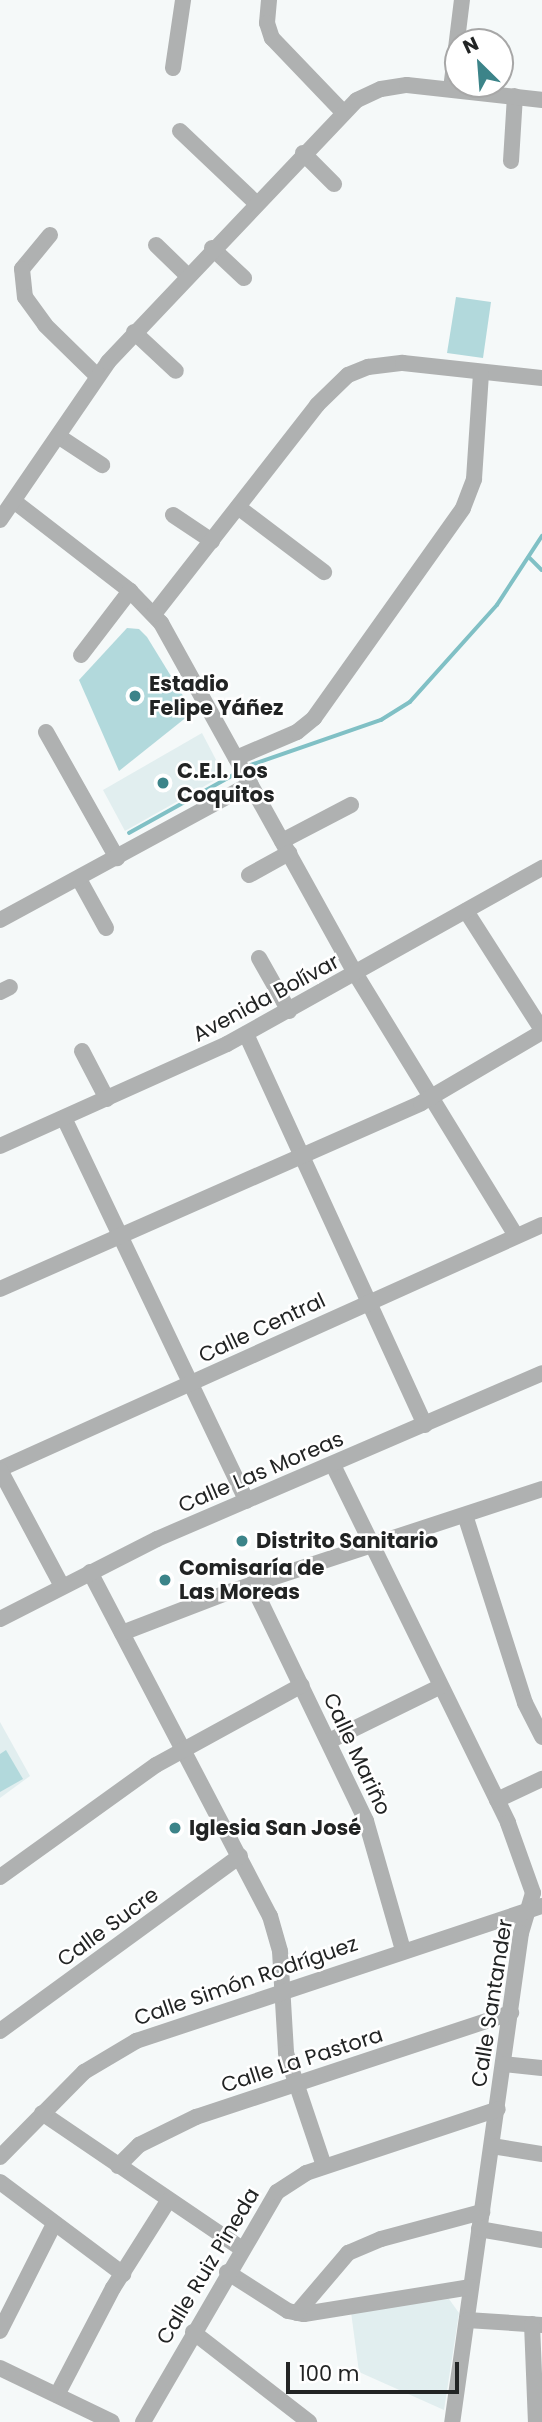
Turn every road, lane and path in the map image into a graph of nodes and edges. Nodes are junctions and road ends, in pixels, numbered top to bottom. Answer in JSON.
{"nodes":[{"id":1,"x":183,"y":0,"type":"edge"},
{"id":2,"x":269,"y":0,"type":"edge"},
{"id":3,"x":462,"y":0,"type":"edge"},
{"id":4,"x":459,"y":28,"type":"edge"},
{"id":5,"x":173,"y":68,"type":"dead end"},
{"id":6,"x":444,"y":88,"type":"edge"},
{"id":7,"x":515,"y":96,"type":"joint"},
{"id":8,"x":542,"y":100,"type":"edge"},
{"id":9,"x":343,"y":112,"type":"junction"},
{"id":10,"x":180,"y":131,"type":"dead end"},
{"id":11,"x":303,"y":153,"type":"junction"},
{"id":12,"x":511,"y":161,"type":"dead end"},
{"id":13,"x":334,"y":184,"type":"dead end"},
{"id":14,"x":256,"y":203,"type":"junction"},
{"id":15,"x":50,"y":235,"type":"dead end"},
{"id":16,"x":156,"y":244,"type":"dead end"},
{"id":17,"x":212,"y":248,"type":"junction"},
{"id":18,"x":187,"y":275,"type":"junction"},
{"id":19,"x":244,"y":278,"type":"dead end"},
{"id":20,"x":134,"y":332,"type":"junction"},
{"id":21,"x":176,"y":371,"type":"dead end"},
{"id":22,"x":481,"y":373,"type":"junction"},
{"id":23,"x":97,"y":376,"type":"junction"},
{"id":24,"x":542,"y":378,"type":"edge"},
{"id":25,"x":58,"y":436,"type":"junction"},
{"id":26,"x":102,"y":465,"type":"dead end"},
{"id":27,"x":15,"y":502,"type":"junction"},
{"id":28,"x":238,"y":507,"type":"junction"},
{"id":29,"x":173,"y":515,"type":"dead end"},
{"id":30,"x":0,"y":520,"type":"edge"},
{"id":31,"x":212,"y":541,"type":"junction"},
{"id":32,"x":324,"y":572,"type":"dead end"},
{"id":33,"x":130,"y":591,"type":"junction"},
{"id":34,"x":154,"y":614,"type":"junction"},
{"id":35,"x":81,"y":655,"type":"dead end"},
{"id":36,"x":46,"y":732,"type":"dead end"},
{"id":37,"x":236,"y":758,"type":"junction"},
{"id":38,"x":251,"y":784,"type":"junction"},
{"id":39,"x":351,"y":805,"type":"dead end"},
{"id":40,"x":286,"y":847,"type":"junction"},
{"id":41,"x":117,"y":858,"type":"junction"},
{"id":42,"x":542,"y":868,"type":"edge"},
{"id":43,"x":249,"y":875,"type":"dead end"},
{"id":44,"x":79,"y":879,"type":"junction"},
{"id":45,"x":466,"y":911,"type":"junction"},
{"id":46,"x":0,"y":920,"type":"edge"},
{"id":47,"x":106,"y":928,"type":"dead end"},
{"id":48,"x":259,"y":958,"type":"dead end"},
{"id":49,"x":355,"y":974,"type":"junction"},
{"id":50,"x":289,"y":1011,"type":"junction"},
{"id":51,"x":542,"y":1031,"type":"edge"},
{"id":52,"x":246,"y":1034,"type":"junction"},
{"id":53,"x":82,"y":1051,"type":"dead end"},
{"id":54,"x":433,"y":1097,"type":"junction"},
{"id":55,"x":107,"y":1099,"type":"junction"},
{"id":56,"x":64,"y":1118,"type":"junction"},
{"id":57,"x":0,"y":1146,"type":"edge"},
{"id":58,"x":304,"y":1155,"type":"junction"},
{"id":59,"x":542,"y":1224,"type":"edge"},
{"id":60,"x":119,"y":1236,"type":"junction"},
{"id":61,"x":516,"y":1236,"type":"junction"},
{"id":62,"x":0,"y":1289,"type":"edge"},
{"id":63,"x":371,"y":1301,"type":"junction"},
{"id":64,"x":542,"y":1373,"type":"edge"},
{"id":65,"x":189,"y":1384,"type":"junction"},
{"id":66,"x":425,"y":1425,"type":"junction"},
{"id":67,"x":333,"y":1465,"type":"junction"},
{"id":68,"x":0,"y":1469,"type":"edge"},
{"id":69,"x":542,"y":1490,"type":"edge"},
{"id":70,"x":247,"y":1501,"type":"junction"},
{"id":71,"x":466,"y":1514,"type":"junction"},
{"id":72,"x":371,"y":1546,"type":"junction"},
{"id":73,"x":90,"y":1572,"type":"junction"},
{"id":74,"x":252,"y":1584,"type":"junction"},
{"id":75,"x":62,"y":1587,"type":"junction"},
{"id":76,"x":0,"y":1619,"type":"edge"},
{"id":77,"x":122,"y":1633,"type":"junction"},
{"id":78,"x":302,"y":1685,"type":"junction"},
{"id":79,"x":439,"y":1687,"type":"junction"},
{"id":80,"x":542,"y":1737,"type":"edge"},
{"id":81,"x":329,"y":1741,"type":"junction"},
{"id":82,"x":183,"y":1749,"type":"junction"},
{"id":83,"x":542,"y":1779,"type":"edge"},
{"id":84,"x":497,"y":1800,"type":"junction"},
{"id":85,"x":240,"y":1856,"type":"junction"},
{"id":86,"x":0,"y":1877,"type":"edge"},
{"id":87,"x":535,"y":1908,"type":"edge"},
{"id":88,"x":403,"y":1950,"type":"junction"},
{"id":89,"x":283,"y":1990,"type":"junction"},
{"id":90,"x":511,"y":2013,"type":"junction"},
{"id":91,"x":0,"y":2031,"type":"edge"},
{"id":92,"x":505,"y":2064,"type":"junction"},
{"id":93,"x":542,"y":2068,"type":"edge"},
{"id":94,"x":295,"y":2084,"type":"junction"},
{"id":95,"x":498,"y":2109,"type":"junction"},
{"id":96,"x":42,"y":2113,"type":"junction"},
{"id":97,"x":492,"y":2146,"type":"junction"},
{"id":98,"x":542,"y":2154,"type":"edge"},
{"id":99,"x":0,"y":2157,"type":"edge"},
{"id":100,"x":118,"y":2166,"type":"junction"},
{"id":101,"x":324,"y":2166,"type":"junction"},
{"id":102,"x":0,"y":2182,"type":"edge"},
{"id":103,"x":168,"y":2201,"type":"junction"},
{"id":104,"x":482,"y":2212,"type":"junction"},
{"id":105,"x":54,"y":2224,"type":"junction"},
{"id":106,"x":479,"y":2229,"type":"junction"},
{"id":107,"x":542,"y":2240,"type":"edge"},
{"id":108,"x":241,"y":2248,"type":"junction"},
{"id":109,"x":227,"y":2272,"type":"junction"},
{"id":110,"x":122,"y":2274,"type":"junction"},
{"id":111,"x":471,"y":2287,"type":"junction"},
{"id":112,"x":297,"y":2313,"type":"junction"},
{"id":113,"x":467,"y":2320,"type":"junction"},
{"id":114,"x":537,"y":2325,"type":"edge"},
{"id":115,"x":0,"y":2331,"type":"edge"},
{"id":116,"x":192,"y":2332,"type":"junction"},
{"id":117,"x":0,"y":2368,"type":"edge"},
{"id":118,"x":57,"y":2395,"type":"junction"},
{"id":119,"x":112,"y":2422,"type":"edge"},
{"id":120,"x":143,"y":2422,"type":"edge"},
{"id":121,"x":309,"y":2422,"type":"edge"},
{"id":122,"x":452,"y":2422,"type":"edge"},
{"id":123,"x":536,"y":2422,"type":"edge"}],
"edges":[{"from":1,"to":5,"type":"street"},
{"from":2,"to":9,"type":"street"},
{"from":3,"to":4,"type":"street"},
{"from":6,"to":9,"type":"street"},
{"from":7,"to":8,"type":"street"},
{"from":7,"to":12,"type":"street"},
{"from":9,"to":11,"type":"street"},
{"from":10,"to":14,"type":"street"},
{"from":11,"to":13,"type":"street"},
{"from":11,"to":14,"type":"street"},
{"from":14,"to":17,"type":"street"},
{"from":15,"to":23,"type":"street"},
{"from":16,"to":18,"type":"street"},
{"from":17,"to":18,"type":"street"},
{"from":17,"to":19,"type":"street"},
{"from":18,"to":20,"type":"street"},
{"from":20,"to":21,"type":"street"},
{"from":20,"to":23,"type":"street"},
{"from":22,"to":24,"type":"street"},
{"from":22,"to":28,"type":"street"},
{"from":22,"to":37,"type":"street"},
{"from":23,"to":25,"type":"street"},
{"from":25,"to":26,"type":"street"},
{"from":25,"to":27,"type":"street"},
{"from":27,"to":30,"type":"street"},
{"from":27,"to":33,"type":"street"},
{"from":28,"to":31,"type":"street"},
{"from":28,"to":32,"type":"street"},
{"from":29,"to":31,"type":"street"},
{"from":31,"to":34,"type":"street"},
{"from":33,"to":34,"type":"street"},
{"from":33,"to":35,"type":"street"},
{"from":34,"to":37,"type":"street"},
{"from":36,"to":41,"type":"street"},
{"from":37,"to":38,"type":"street"},
{"from":38,"to":40,"type":"street"},
{"from":38,"to":41,"type":"street"},
{"from":39,"to":40,"type":"street"},
{"from":40,"to":43,"type":"street"},
{"from":40,"to":49,"type":"street"},
{"from":41,"to":44,"type":"street"},
{"from":42,"to":45,"type":"street","name":"Avenida Bolívar"},
{"from":44,"to":46,"type":"street"},
{"from":44,"to":47,"type":"street"},
{"from":45,"to":49,"type":"street","name":"Avenida Bolívar"},
{"from":45,"to":51,"type":"street"},
{"from":48,"to":50,"type":"street"},
{"from":49,"to":50,"type":"street","name":"Avenida Bolívar"},
{"from":49,"to":54,"type":"street"},
{"from":50,"to":52,"type":"street","name":"Avenida Bolívar"},
{"from":51,"to":54,"type":"street"},
{"from":52,"to":55,"type":"street","name":"Avenida Bolívar"},
{"from":52,"to":58,"type":"street"},
{"from":53,"to":55,"type":"street"},
{"from":54,"to":58,"type":"street"},
{"from":54,"to":61,"type":"street"},
{"from":55,"to":56,"type":"street","name":"Avenida Bolívar"},
{"from":56,"to":57,"type":"street","name":"Avenida Bolívar"},
{"from":56,"to":60,"type":"street"},
{"from":58,"to":60,"type":"street"},
{"from":58,"to":63,"type":"street"},
{"from":59,"to":61,"type":"street","name":"Calle Central"},
{"from":60,"to":62,"type":"street"},
{"from":60,"to":65,"type":"street"},
{"from":61,"to":63,"type":"street","name":"Calle Central"},
{"from":63,"to":65,"type":"street","name":"Calle Central"},
{"from":63,"to":66,"type":"street"},
{"from":64,"to":66,"type":"street","name":"Calle Las Moreas"},
{"from":65,"to":68,"type":"street","name":"Calle Central"},
{"from":65,"to":70,"type":"street"},
{"from":66,"to":67,"type":"street","name":"Calle Las Moreas"},
{"from":67,"to":70,"type":"street","name":"Calle Las Moreas"},
{"from":67,"to":72,"type":"street","name":"Calle Santander"},
{"from":68,"to":75,"type":"street"},
{"from":69,"to":71,"type":"street"},
{"from":70,"to":73,"type":"street","name":"Calle Las Moreas"},
{"from":71,"to":72,"type":"street"},
{"from":71,"to":80,"type":"street"},
{"from":72,"to":74,"type":"street"},
{"from":72,"to":79,"type":"street","name":"Calle Santander"},
{"from":73,"to":75,"type":"street","name":"Calle Las Moreas"},
{"from":73,"to":77,"type":"street"},
{"from":74,"to":77,"type":"street"},
{"from":74,"to":78,"type":"street","name":"Calle Mariño"},
{"from":75,"to":76,"type":"street","name":"Calle Las Moreas"},
{"from":77,"to":82,"type":"street"},
{"from":78,"to":81,"type":"street","name":"Calle Mariño"},
{"from":78,"to":82,"type":"street"},
{"from":79,"to":81,"type":"street"},
{"from":79,"to":84,"type":"street","name":"Calle Santander"},
{"from":81,"to":88,"type":"street","name":"Calle Mariño"},
{"from":82,"to":85,"type":"street"},
{"from":82,"to":86,"type":"street"},
{"from":83,"to":84,"type":"street"},
{"from":84,"to":87,"type":"street","name":"Calle Santander"},
{"from":85,"to":89,"type":"street"},
{"from":85,"to":91,"type":"street","name":"Calle Sucre"},
{"from":87,"to":88,"type":"street","name":"Calle Simón Rodríguez"},
{"from":87,"to":90,"type":"street","name":"Calle Santander"},
{"from":88,"to":89,"type":"street","name":"Calle Simón Rodríguez"},
{"from":89,"to":94,"type":"street"},
{"from":89,"to":96,"type":"street","name":"Calle Simón Rodríguez"},
{"from":90,"to":92,"type":"street","name":"Calle Santander"},
{"from":90,"to":94,"type":"street","name":"Calle La Pastora"},
{"from":92,"to":93,"type":"street"},
{"from":92,"to":95,"type":"street","name":"Calle Santander"},
{"from":94,"to":100,"type":"street","name":"Calle La Pastora"},
{"from":94,"to":101,"type":"street"},
{"from":95,"to":97,"type":"street","name":"Calle Santander"},
{"from":95,"to":101,"type":"street","name":"Calle Ruiz Pineda"},
{"from":96,"to":99,"type":"street","name":"Calle Simón Rodríguez"},
{"from":96,"to":100,"type":"street"},
{"from":97,"to":98,"type":"street"},
{"from":97,"to":104,"type":"street","name":"Calle Santander"},
{"from":100,"to":103,"type":"street"},
{"from":101,"to":108,"type":"street","name":"Calle Ruiz Pineda"},
{"from":102,"to":105,"type":"street"},
{"from":103,"to":108,"type":"street"},
{"from":103,"to":110,"type":"street"},
{"from":104,"to":106,"type":"street","name":"Calle Santander"},
{"from":104,"to":112,"type":"street"},
{"from":105,"to":110,"type":"street"},
{"from":105,"to":115,"type":"street"},
{"from":106,"to":107,"type":"street"},
{"from":106,"to":111,"type":"street","name":"Calle Santander"},
{"from":108,"to":109,"type":"street","name":"Calle Ruiz Pineda"},
{"from":109,"to":112,"type":"street"},
{"from":109,"to":116,"type":"street","name":"Calle Ruiz Pineda"},
{"from":110,"to":118,"type":"street"},
{"from":111,"to":112,"type":"street"},
{"from":111,"to":113,"type":"street","name":"Calle Santander"},
{"from":113,"to":114,"type":"street"},
{"from":113,"to":122,"type":"street","name":"Calle Santander"},
{"from":114,"to":123,"type":"street"},
{"from":116,"to":120,"type":"street","name":"Calle Ruiz Pineda"},
{"from":116,"to":121,"type":"street"},
{"from":117,"to":118,"type":"street"},
{"from":118,"to":119,"type":"street"}]}
